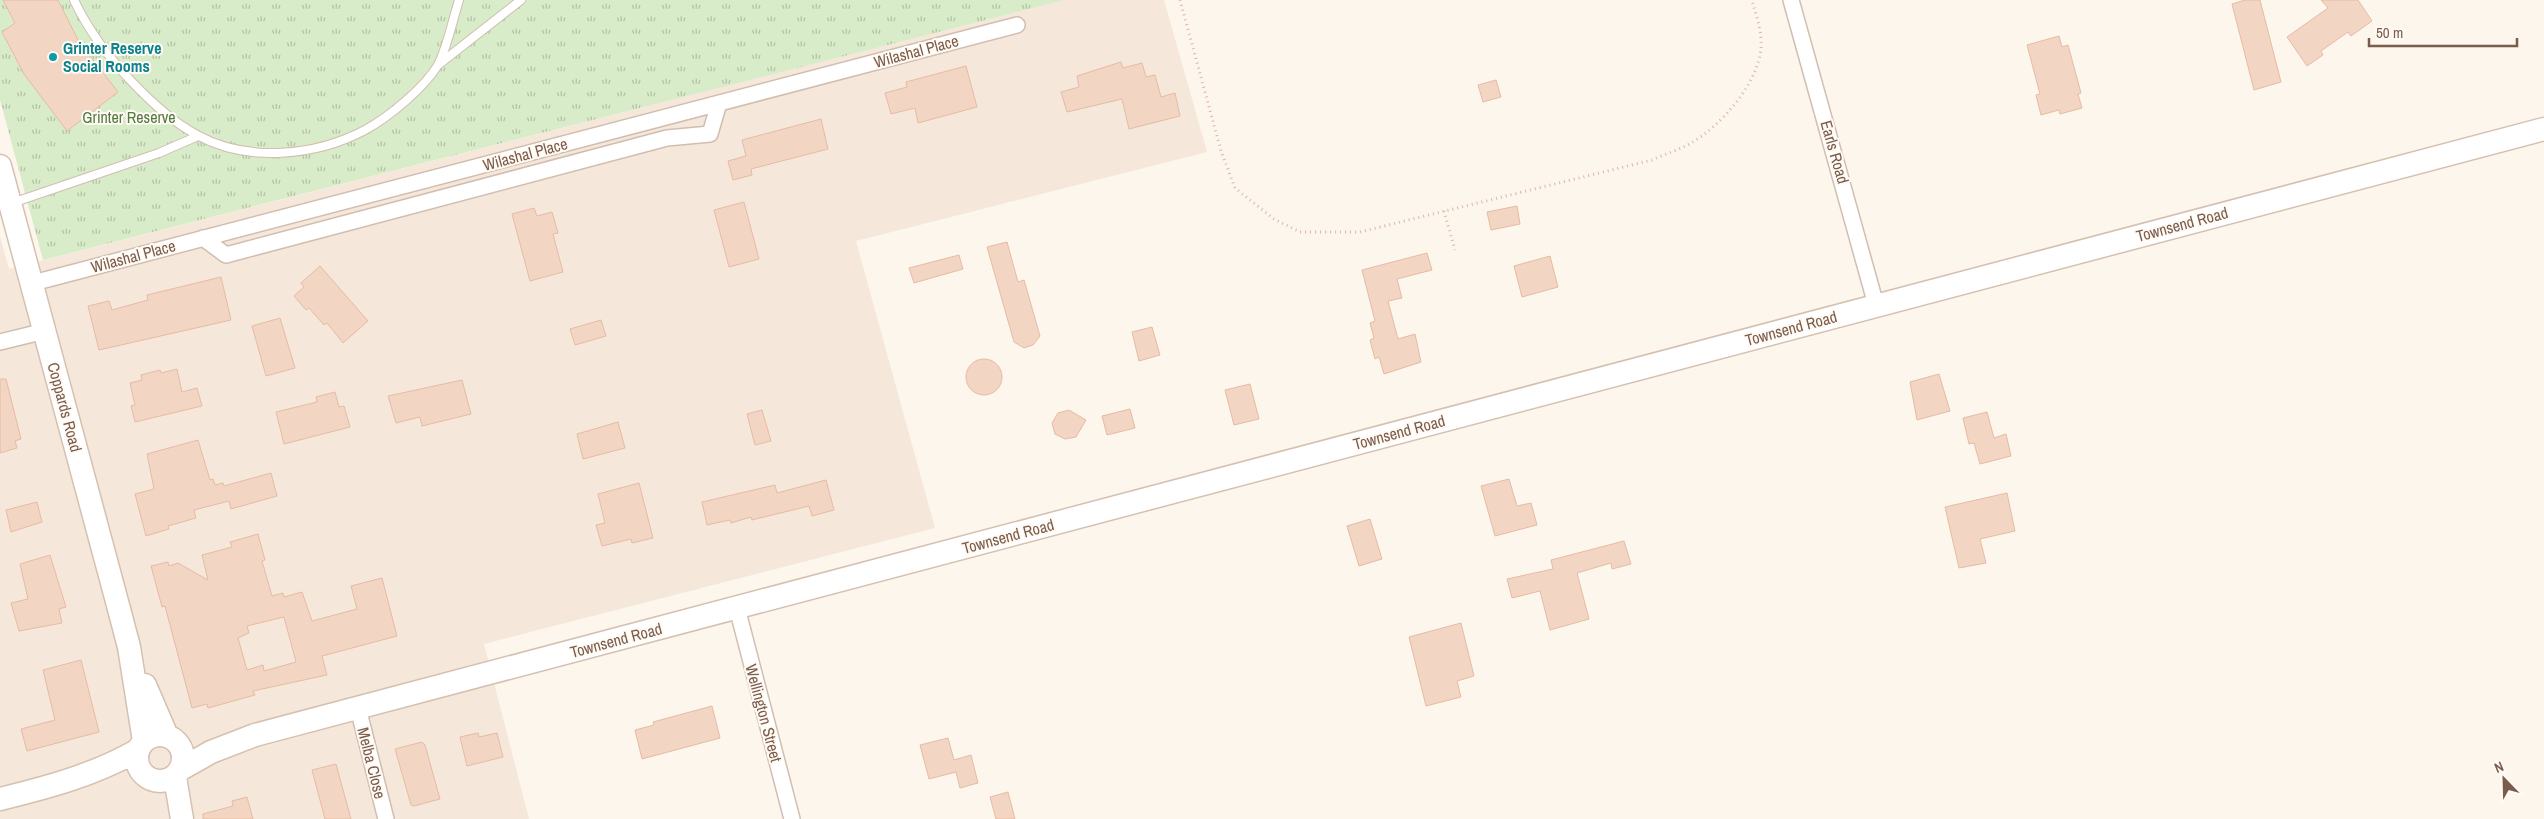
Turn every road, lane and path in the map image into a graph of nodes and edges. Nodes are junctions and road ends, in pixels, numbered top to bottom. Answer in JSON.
{"nodes":[{"id":1,"x":74,"y":0,"type":"edge"},
{"id":2,"x":459,"y":0,"type":"edge"},
{"id":3,"x":521,"y":0,"type":"edge"},
{"id":4,"x":1180,"y":0,"type":"edge"},
{"id":5,"x":1752,"y":0,"type":"edge"},
{"id":6,"x":1791,"y":0,"type":"edge"},
{"id":7,"x":1017,"y":25,"type":"dead end"},
{"id":8,"x":438,"y":65,"type":"junction"},
{"id":9,"x":719,"y":103,"type":"junction"},
{"id":10,"x":2544,"y":129,"type":"edge"},
{"id":11,"x":198,"y":136,"type":"junction"},
{"id":12,"x":0,"y":166,"type":"edge"},
{"id":13,"x":10,"y":204,"type":"junction"},
{"id":14,"x":1444,"y":211,"type":"junction"},
{"id":15,"x":203,"y":238,"type":"junction"},
{"id":16,"x":1455,"y":250,"type":"dead end"},
{"id":17,"x":33,"y":283,"type":"junction"},
{"id":18,"x":1876,"y":305,"type":"junction"},
{"id":19,"x":44,"y":331,"type":"junction"},
{"id":20,"x":0,"y":342,"type":"edge"},
{"id":21,"x":737,"y":608,"type":"junction"},
{"id":22,"x":129,"y":647,"type":"junction"},
{"id":23,"x":358,"y":708,"type":"junction"},
{"id":24,"x":255,"y":735,"type":"junction"},
{"id":25,"x":171,"y":738,"type":"junction"},
{"id":26,"x":141,"y":746,"type":"junction"},
{"id":27,"x":164,"y":776,"type":"junction"},
{"id":28,"x":68,"y":782,"type":"junction"},
{"id":29,"x":0,"y":799,"type":"edge"},
{"id":30,"x":170,"y":819,"type":"edge"},
{"id":31,"x":182,"y":819,"type":"edge"},
{"id":32,"x":386,"y":819,"type":"edge"},
{"id":33,"x":792,"y":819,"type":"edge"}],
"edges":[{"from":1,"to":11,"type":"lane"},
{"from":2,"to":8,"type":"lane"},
{"from":3,"to":8,"type":"lane"},
{"from":4,"to":14,"type":"path"},
{"from":5,"to":14,"type":"path"},
{"from":6,"to":18,"type":"street","name":"Earls Road"},
{"from":7,"to":9,"type":"street","name":"Wilashal Place"},
{"from":8,"to":11,"type":"lane"},
{"from":9,"to":15,"type":"street","name":"Wilashal Place"},
{"from":9,"to":15,"type":"street"},
{"from":10,"to":18,"type":"street","name":"Townsend Road"},
{"from":11,"to":13,"type":"lane"},
{"from":12,"to":13,"type":"street","name":"Coppards Road"},
{"from":13,"to":17,"type":"street","name":"Coppards Road"},
{"from":14,"to":16,"type":"path"},
{"from":15,"to":17,"type":"street","name":"Wilashal Place"},
{"from":17,"to":19,"type":"street","name":"Coppards Road"},
{"from":18,"to":21,"type":"street","name":"Townsend Road"},
{"from":19,"to":20,"type":"street"},
{"from":19,"to":22,"type":"street","name":"Coppards Road"},
{"from":21,"to":23,"type":"street","name":"Townsend Road"},
{"from":21,"to":33,"type":"street","name":"Wellington Street"},
{"from":22,"to":25,"type":"street","name":"Coppards Road"},
{"from":22,"to":26,"type":"street","name":"Coppards Road"},
{"from":23,"to":24,"type":"street","name":"Townsend Road"},
{"from":23,"to":32,"type":"street","name":"Melba Close"},
{"from":24,"to":25,"type":"street","name":"Townsend Road"},
{"from":24,"to":27,"type":"street","name":"Townsend Road"},
{"from":25,"to":26,"type":"street"},
{"from":25,"to":27,"type":"street"},
{"from":26,"to":27,"type":"street"},
{"from":26,"to":28,"type":"street","name":"Townsend Road"},
{"from":27,"to":28,"type":"street","name":"Townsend Road"},
{"from":27,"to":30,"type":"street"},
{"from":27,"to":31,"type":"street"},
{"from":28,"to":29,"type":"street","name":"Townsend Road"}]}
